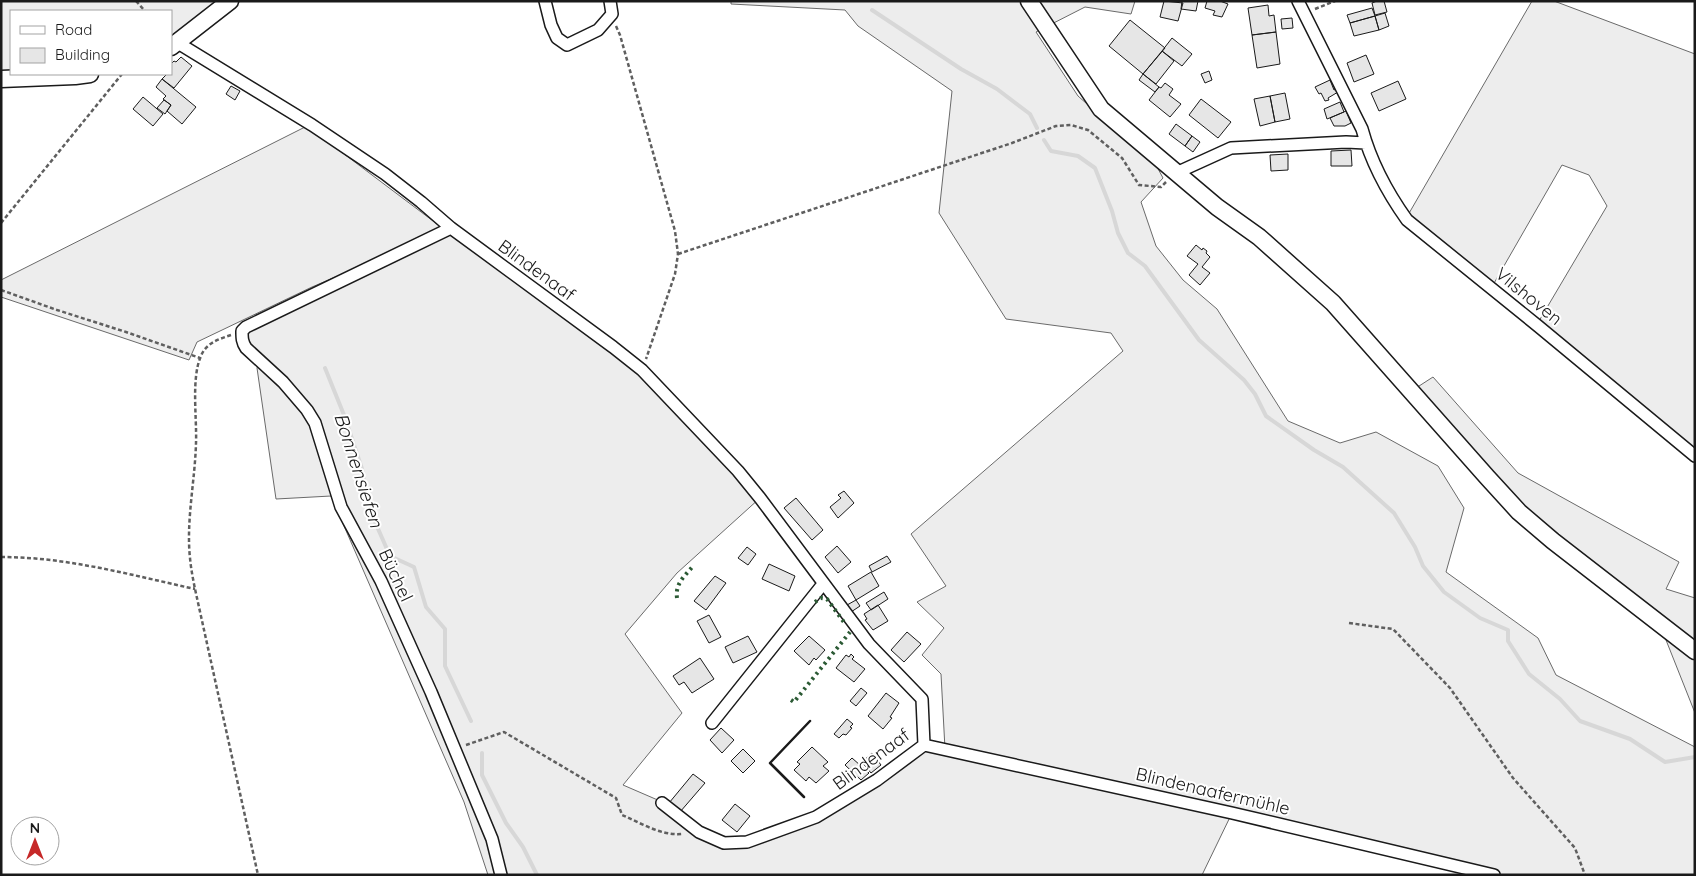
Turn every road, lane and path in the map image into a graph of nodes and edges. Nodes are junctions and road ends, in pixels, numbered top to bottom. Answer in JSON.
{"nodes":[{"id":1,"x":230,"y":1,"type":"edge"},
{"id":2,"x":544,"y":1,"type":"edge"},
{"id":3,"x":610,"y":1,"type":"edge"},
{"id":4,"x":1029,"y":1,"type":"edge"},
{"id":5,"x":1298,"y":1,"type":"edge"},
{"id":6,"x":1335,"y":1,"type":"edge"},
{"id":7,"x":1304,"y":12,"type":"junction"},
{"id":8,"x":607,"y":20,"type":"junction"},
{"id":9,"x":175,"y":45,"type":"edge"},
{"id":10,"x":82,"y":75,"type":"edge"},
{"id":11,"x":121,"y":75,"type":"edge"},
{"id":12,"x":1,"y":79,"type":"edge"},
{"id":13,"x":1366,"y":143,"type":"junction"},
{"id":14,"x":1176,"y":173,"type":"junction"},
{"id":15,"x":1,"y":224,"type":"edge"},
{"id":16,"x":451,"y":228,"type":"junction"},
{"id":17,"x":678,"y":254,"type":"junction"},
{"id":18,"x":1,"y":290,"type":"edge"},
{"id":19,"x":242,"y":331,"type":"junction"},
{"id":20,"x":200,"y":358,"type":"junction"},
{"id":21,"x":642,"y":370,"type":"junction"},
{"id":22,"x":1695,"y":456,"type":"edge"},
{"id":23,"x":1,"y":557,"type":"edge"},
{"id":24,"x":823,"y":584,"type":"junction"},
{"id":25,"x":195,"y":589,"type":"junction"},
{"id":26,"x":1349,"y":623,"type":"dead end"},
{"id":27,"x":1695,"y":651,"type":"edge"},
{"id":28,"x":712,"y":723,"type":"dead end"},
{"id":29,"x":924,"y":745,"type":"junction"},
{"id":30,"x":455,"y":749,"type":"junction"},
{"id":31,"x":662,"y":803,"type":"dead end"},
{"id":32,"x":699,"y":832,"type":"junction"},
{"id":33,"x":258,"y":875,"type":"edge"},
{"id":34,"x":501,"y":875,"type":"edge"},
{"id":35,"x":1494,"y":875,"type":"edge"},
{"id":36,"x":1585,"y":875,"type":"edge"}],
"edges":[{"from":1,"to":9,"type":"main road"},
{"from":2,"to":8,"type":"street"},
{"from":3,"to":8,"type":"street"},
{"from":4,"to":14,"type":"main road"},
{"from":5,"to":7,"type":"street","name":"Vilshoven"},
{"from":6,"to":7,"type":"path"},
{"from":7,"to":13,"type":"street","name":"Vilshoven"},
{"from":8,"to":17,"type":"path"},
{"from":9,"to":16,"type":"street","name":"Blindenaaf"},
{"from":10,"to":12,"type":"main road"},
{"from":11,"to":15,"type":"path"},
{"from":13,"to":14,"type":"street"},
{"from":13,"to":22,"type":"street","name":"Vilshoven"},
{"from":14,"to":17,"type":"path"},
{"from":14,"to":27,"type":"main road"},
{"from":16,"to":19,"type":"street"},
{"from":16,"to":21,"type":"street","name":"Blindenaaf"},
{"from":17,"to":21,"type":"path"},
{"from":18,"to":20,"type":"path"},
{"from":19,"to":20,"type":"path"},
{"from":19,"to":30,"type":"street","name":"Büchel"},
{"from":20,"to":25,"type":"path"},
{"from":21,"to":24,"type":"street","name":"Blindenaaf"},
{"from":23,"to":25,"type":"path"},
{"from":24,"to":28,"type":"street"},
{"from":24,"to":29,"type":"street","name":"Blindenaaf"},
{"from":25,"to":33,"type":"path"},
{"from":26,"to":36,"type":"path"},
{"from":29,"to":32,"type":"street","name":"Blindenaaf"},
{"from":29,"to":35,"type":"street","name":"Blindenaafermühle"},
{"from":30,"to":32,"type":"path"},
{"from":30,"to":34,"type":"street","name":"Büchel"},
{"from":31,"to":32,"type":"street","name":"Blindenaaf"}]}
